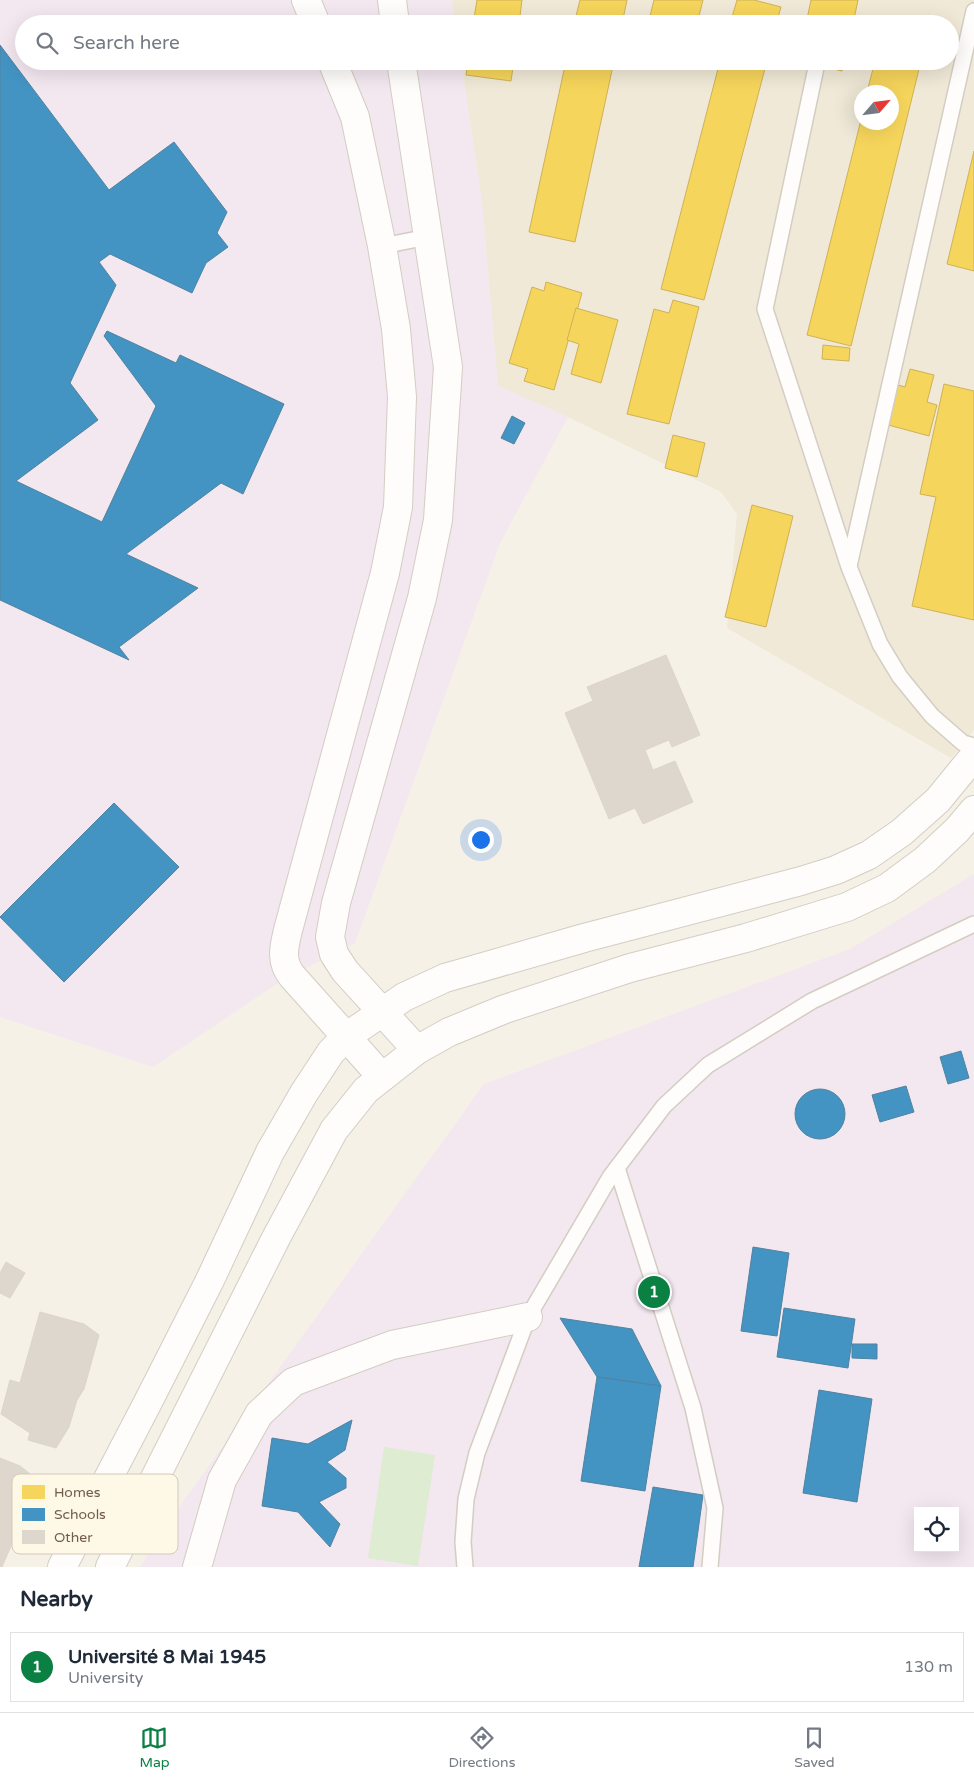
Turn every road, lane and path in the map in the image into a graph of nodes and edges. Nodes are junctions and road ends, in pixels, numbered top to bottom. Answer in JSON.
{"nodes":[{"id":1,"x":306,"y":0,"type":"edge"},
{"id":2,"x":392,"y":0,"type":"edge"},
{"id":3,"x":974,"y":11,"type":"edge"},
{"id":4,"x":312,"y":15,"type":"edge"},
{"id":5,"x":394,"y":15,"type":"edge"},
{"id":6,"x":336,"y":70,"type":"edge"},
{"id":7,"x":402,"y":70,"type":"edge"},
{"id":8,"x":816,"y":70,"type":"edge"},
{"id":9,"x":428,"y":236,"type":"junction"},
{"id":10,"x":382,"y":246,"type":"junction"},
{"id":11,"x":848,"y":567,"type":"junction"},
{"id":12,"x":974,"y":746,"type":"edge"},
{"id":13,"x":974,"y":756,"type":"edge"},
{"id":14,"x":974,"y":810,"type":"edge"},
{"id":15,"x":974,"y":925,"type":"edge"},
{"id":16,"x":974,"y":929,"type":"edge"},
{"id":17,"x":382,"y":1011,"type":"junction"},
{"id":18,"x":346,"y":1037,"type":"junction"},
{"id":19,"x":417,"y":1050,"type":"junction"},
{"id":20,"x":382,"y":1077,"type":"junction"},
{"id":21,"x":617,"y":1168,"type":"junction"},
{"id":22,"x":528,"y":1317,"type":"junction"},
{"id":23,"x":110,"y":1474,"type":"edge"},
{"id":24,"x":157,"y":1474,"type":"edge"},
{"id":25,"x":69,"y":1554,"type":"edge"},
{"id":26,"x":117,"y":1554,"type":"edge"},
{"id":27,"x":62,"y":1567,"type":"edge"},
{"id":28,"x":110,"y":1567,"type":"edge"},
{"id":29,"x":198,"y":1567,"type":"edge"},
{"id":30,"x":465,"y":1567,"type":"edge"},
{"id":31,"x":710,"y":1567,"type":"edge"}],
"edges":[{"from":1,"to":4,"type":"street"},
{"from":2,"to":5,"type":"street"},
{"from":3,"to":11,"type":"lane"},
{"from":6,"to":10,"type":"street"},
{"from":7,"to":9,"type":"street"},
{"from":8,"to":11,"type":"lane"},
{"from":9,"to":10,"type":"lane"},
{"from":9,"to":17,"type":"street"},
{"from":10,"to":18,"type":"street"},
{"from":11,"to":12,"type":"lane"},
{"from":13,"to":17,"type":"street"},
{"from":14,"to":19,"type":"street"},
{"from":15,"to":16,"type":"lane"},
{"from":15,"to":21,"type":"lane"},
{"from":17,"to":18,"type":"street"},
{"from":17,"to":19,"type":"street"},
{"from":18,"to":20,"type":"street"},
{"from":18,"to":23,"type":"street"},
{"from":19,"to":20,"type":"street"},
{"from":20,"to":24,"type":"street"},
{"from":21,"to":22,"type":"lane"},
{"from":21,"to":31,"type":"lane"},
{"from":22,"to":29,"type":"street"},
{"from":22,"to":30,"type":"lane"},
{"from":25,"to":27,"type":"street"},
{"from":26,"to":28,"type":"street"}]}
